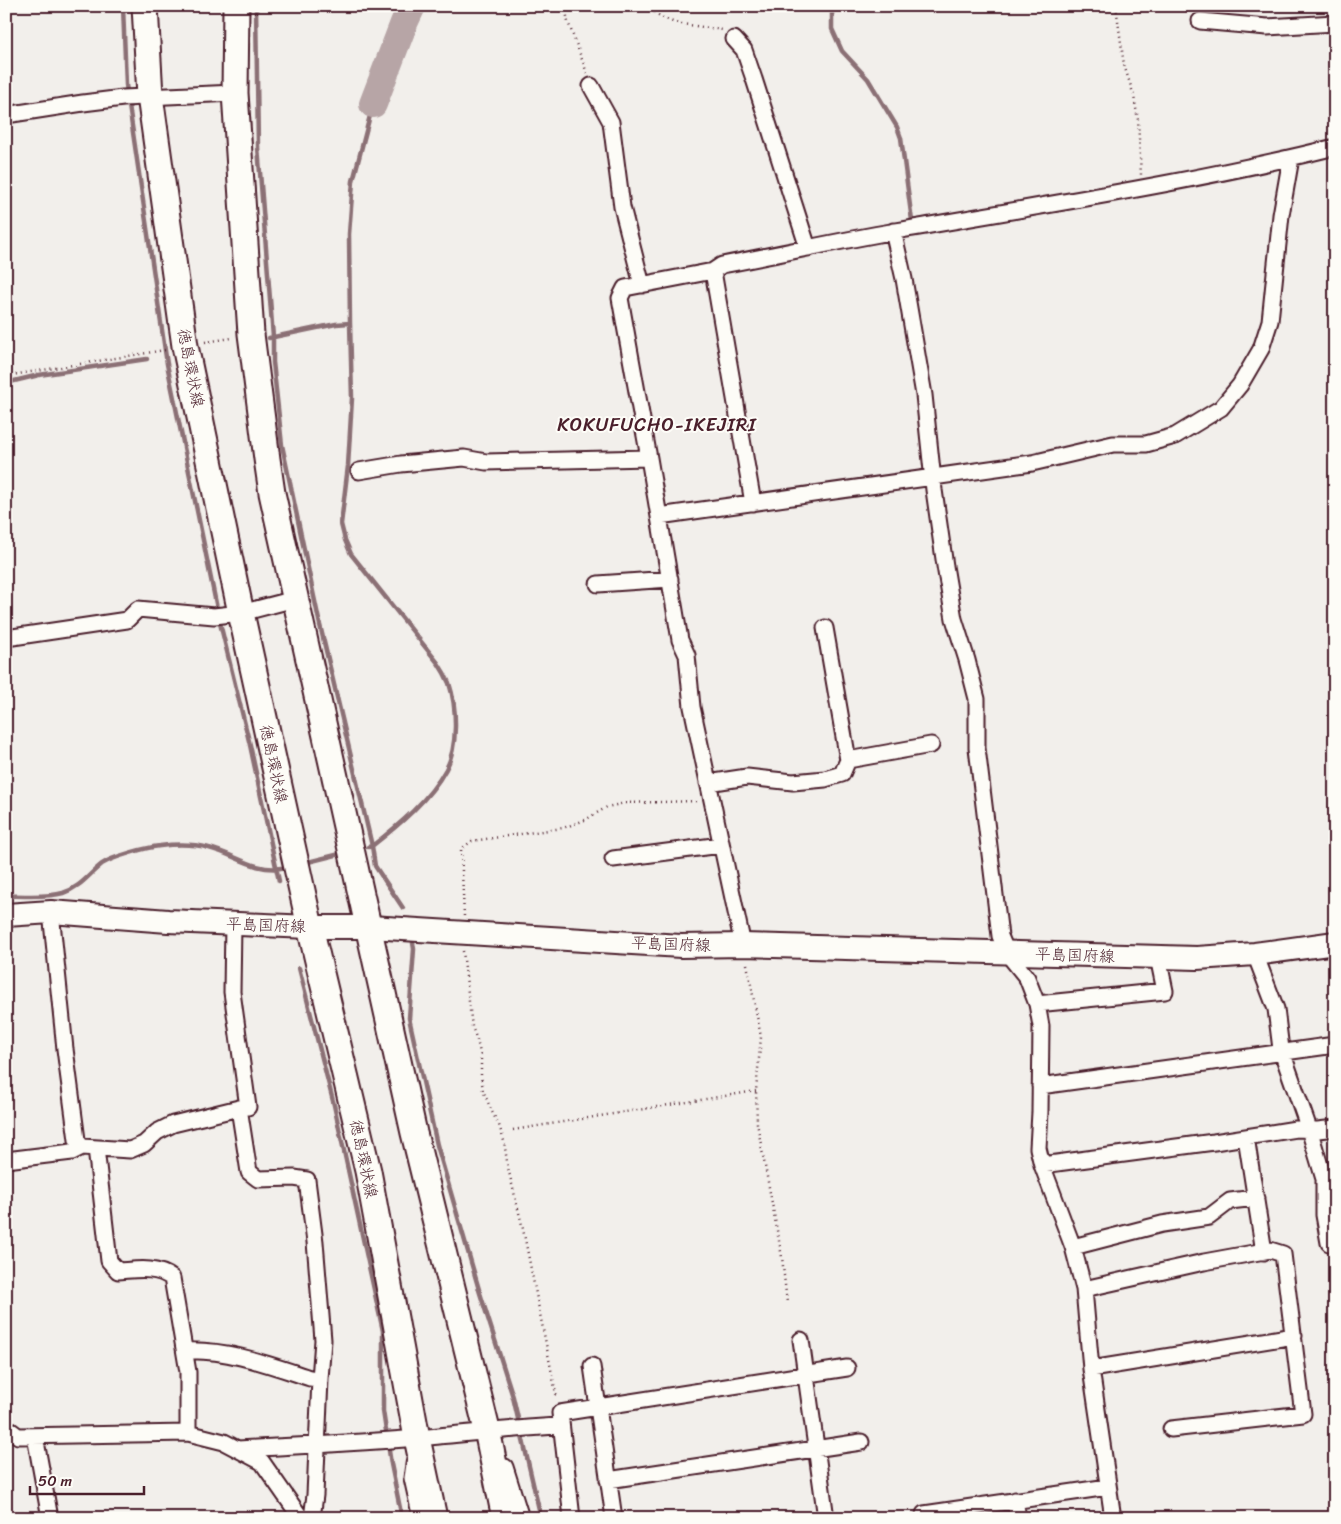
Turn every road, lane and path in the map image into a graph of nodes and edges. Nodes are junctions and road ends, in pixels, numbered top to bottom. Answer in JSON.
{"nodes":[{"id":1,"x":145,"y":6,"type":"edge"},
{"id":2,"x":236,"y":6,"type":"edge"},
{"id":3,"x":565,"y":6,"type":"edge"},
{"id":4,"x":646,"y":6,"type":"edge"},
{"id":5,"x":1116,"y":6,"type":"edge"},
{"id":6,"x":1200,"y":21,"type":"dead end"},
{"id":7,"x":1335,"y":23,"type":"edge"},
{"id":8,"x":734,"y":39,"type":"joint"},
{"id":9,"x":591,"y":86,"type":"joint"},
{"id":10,"x":235,"y":93,"type":"junction"},
{"id":11,"x":135,"y":97,"type":"junction"},
{"id":12,"x":6,"y":116,"type":"edge"},
{"id":13,"x":1335,"y":147,"type":"edge"},
{"id":14,"x":1291,"y":158,"type":"junction"},
{"id":15,"x":1141,"y":188,"type":"junction"},
{"id":16,"x":893,"y":231,"type":"junction"},
{"id":17,"x":808,"y":248,"type":"junction"},
{"id":18,"x":712,"y":271,"type":"junction"},
{"id":19,"x":642,"y":285,"type":"junction"},
{"id":20,"x":251,"y":334,"type":"junction"},
{"id":21,"x":185,"y":346,"type":"junction"},
{"id":22,"x":160,"y":350,"type":"dead end"},
{"id":23,"x":6,"y":376,"type":"edge"},
{"id":24,"x":649,"y":458,"type":"junction"},
{"id":25,"x":359,"y":471,"type":"dead end"},
{"id":26,"x":934,"y":477,"type":"junction"},
{"id":27,"x":753,"y":503,"type":"junction"},
{"id":28,"x":659,"y":516,"type":"junction"},
{"id":29,"x":670,"y":579,"type":"junction"},
{"id":30,"x":598,"y":584,"type":"dead end"},
{"id":31,"x":295,"y":599,"type":"junction"},
{"id":32,"x":226,"y":614,"type":"junction"},
{"id":33,"x":825,"y":628,"type":"dead end"},
{"id":34,"x":6,"y":638,"type":"edge"},
{"id":35,"x":931,"y":745,"type":"dead end"},
{"id":36,"x":848,"y":760,"type":"junction"},
{"id":37,"x":708,"y":783,"type":"junction"},
{"id":38,"x":711,"y":798,"type":"junction"},
{"id":39,"x":721,"y":845,"type":"junction"},
{"id":40,"x":613,"y":859,"type":"dead end"},
{"id":41,"x":51,"y":912,"type":"junction"},
{"id":42,"x":6,"y":915,"type":"edge"},
{"id":43,"x":234,"y":924,"type":"junction"},
{"id":44,"x":310,"y":927,"type":"junction"},
{"id":45,"x":370,"y":927,"type":"junction"},
{"id":46,"x":465,"y":933,"type":"junction"},
{"id":47,"x":1335,"y":943,"type":"edge"},
{"id":48,"x":743,"y":945,"type":"junction"},
{"id":49,"x":1007,"y":953,"type":"junction"},
{"id":50,"x":1255,"y":954,"type":"junction"},
{"id":51,"x":1158,"y":957,"type":"junction"},
{"id":52,"x":1037,"y":1004,"type":"junction"},
{"id":53,"x":1335,"y":1045,"type":"edge"},
{"id":54,"x":1283,"y":1053,"type":"junction"},
{"id":55,"x":1040,"y":1086,"type":"junction"},
{"id":56,"x":756,"y":1091,"type":"junction"},
{"id":57,"x":239,"y":1108,"type":"junction"},
{"id":58,"x":1335,"y":1128,"type":"edge"},
{"id":59,"x":1309,"y":1129,"type":"junction"},
{"id":60,"x":513,"y":1130,"type":"dead end"},
{"id":61,"x":1246,"y":1137,"type":"junction"},
{"id":62,"x":89,"y":1147,"type":"junction"},
{"id":63,"x":6,"y":1160,"type":"edge"},
{"id":64,"x":1042,"y":1165,"type":"junction"},
{"id":65,"x":1256,"y":1198,"type":"junction"},
{"id":66,"x":1329,"y":1215,"type":"edge"},
{"id":67,"x":1328,"y":1243,"type":"dead end"},
{"id":68,"x":1073,"y":1246,"type":"junction"},
{"id":69,"x":1264,"y":1252,"type":"junction"},
{"id":70,"x":1084,"y":1290,"type":"junction"},
{"id":71,"x":787,"y":1303,"type":"dead end"},
{"id":72,"x":1294,"y":1336,"type":"junction"},
{"id":73,"x":801,"y":1340,"type":"dead end"},
{"id":74,"x":185,"y":1351,"type":"junction"},
{"id":75,"x":592,"y":1366,"type":"dead end"},
{"id":76,"x":847,"y":1368,"type":"dead end"},
{"id":77,"x":1091,"y":1369,"type":"junction"},
{"id":78,"x":806,"y":1374,"type":"junction"},
{"id":79,"x":320,"y":1378,"type":"junction"},
{"id":80,"x":597,"y":1406,"type":"junction"},
{"id":81,"x":560,"y":1419,"type":"junction"},
{"id":82,"x":6,"y":1427,"type":"edge"},
{"id":83,"x":1171,"y":1429,"type":"dead end"},
{"id":84,"x":487,"y":1430,"type":"junction"},
{"id":85,"x":188,"y":1433,"type":"junction"},
{"id":86,"x":35,"y":1436,"type":"junction"},
{"id":87,"x":398,"y":1439,"type":"junction"},
{"id":88,"x":861,"y":1442,"type":"dead end"},
{"id":89,"x":316,"y":1445,"type":"junction"},
{"id":90,"x":816,"y":1448,"type":"junction"},
{"id":91,"x":237,"y":1449,"type":"junction"},
{"id":92,"x":608,"y":1480,"type":"junction"},
{"id":93,"x":1108,"y":1487,"type":"junction"},
{"id":94,"x":1015,"y":1500,"type":"junction"},
{"id":95,"x":50,"y":1518,"type":"edge"},
{"id":96,"x":301,"y":1518,"type":"edge"},
{"id":97,"x":312,"y":1518,"type":"edge"},
{"id":98,"x":421,"y":1518,"type":"edge"},
{"id":99,"x":434,"y":1518,"type":"edge"},
{"id":100,"x":505,"y":1518,"type":"edge"},
{"id":101,"x":521,"y":1518,"type":"edge"},
{"id":102,"x":572,"y":1518,"type":"edge"},
{"id":103,"x":614,"y":1518,"type":"edge"},
{"id":104,"x":826,"y":1518,"type":"edge"},
{"id":105,"x":924,"y":1518,"type":"edge"},
{"id":106,"x":1018,"y":1518,"type":"edge"},
{"id":107,"x":1113,"y":1518,"type":"edge"}],
"edges":[{"from":1,"to":11,"type":"main road","name":"徳島環状線"},
{"from":2,"to":10,"type":"main road"},
{"from":3,"to":9,"type":"path"},
{"from":4,"to":8,"type":"path"},
{"from":5,"to":15,"type":"path"},
{"from":6,"to":7,"type":"street"},
{"from":8,"to":17,"type":"street"},
{"from":9,"to":19,"type":"street"},
{"from":10,"to":11,"type":"street"},
{"from":10,"to":20,"type":"main road"},
{"from":11,"to":12,"type":"street"},
{"from":11,"to":21,"type":"main road","name":"徳島環状線"},
{"from":13,"to":14,"type":"street"},
{"from":14,"to":15,"type":"street"},
{"from":14,"to":26,"type":"street"},
{"from":15,"to":16,"type":"street"},
{"from":16,"to":17,"type":"street"},
{"from":16,"to":26,"type":"street"},
{"from":17,"to":18,"type":"street"},
{"from":18,"to":19,"type":"street"},
{"from":18,"to":27,"type":"street"},
{"from":19,"to":24,"type":"street"},
{"from":20,"to":21,"type":"path"},
{"from":20,"to":31,"type":"main road"},
{"from":21,"to":32,"type":"main road","name":"徳島環状線"},
{"from":22,"to":23,"type":"path"},
{"from":24,"to":25,"type":"street"},
{"from":24,"to":28,"type":"street"},
{"from":26,"to":27,"type":"street"},
{"from":26,"to":49,"type":"street"},
{"from":27,"to":28,"type":"street"},
{"from":28,"to":29,"type":"street"},
{"from":29,"to":30,"type":"street"},
{"from":29,"to":37,"type":"street"},
{"from":31,"to":32,"type":"street"},
{"from":31,"to":45,"type":"main road"},
{"from":32,"to":34,"type":"street"},
{"from":32,"to":44,"type":"main road","name":"徳島環状線"},
{"from":33,"to":36,"type":"street"},
{"from":35,"to":36,"type":"street"},
{"from":36,"to":37,"type":"street"},
{"from":37,"to":38,"type":"street"},
{"from":38,"to":39,"type":"street"},
{"from":38,"to":46,"type":"path"},
{"from":39,"to":40,"type":"street"},
{"from":39,"to":48,"type":"street"},
{"from":41,"to":42,"type":"main road","name":"平島国府線"},
{"from":41,"to":43,"type":"main road","name":"平島国府線"},
{"from":41,"to":62,"type":"street"},
{"from":43,"to":44,"type":"main road","name":"平島国府線"},
{"from":43,"to":57,"type":"street"},
{"from":44,"to":45,"type":"main road","name":"平島国府線"},
{"from":44,"to":87,"type":"main road","name":"徳島環状線"},
{"from":45,"to":46,"type":"main road","name":"平島国府線"},
{"from":45,"to":84,"type":"main road"},
{"from":46,"to":48,"type":"main road","name":"平島国府線"},
{"from":46,"to":81,"type":"path"},
{"from":47,"to":50,"type":"main road","name":"平島国府線"},
{"from":48,"to":49,"type":"main road","name":"平島国府線"},
{"from":48,"to":56,"type":"path"},
{"from":49,"to":51,"type":"main road","name":"平島国府線"},
{"from":49,"to":52,"type":"street"},
{"from":50,"to":51,"type":"main road","name":"平島国府線"},
{"from":50,"to":54,"type":"street"},
{"from":51,"to":52,"type":"street"},
{"from":52,"to":55,"type":"street"},
{"from":53,"to":54,"type":"street"},
{"from":54,"to":55,"type":"street"},
{"from":54,"to":59,"type":"street"},
{"from":55,"to":64,"type":"street"},
{"from":56,"to":60,"type":"path"},
{"from":56,"to":71,"type":"path"},
{"from":57,"to":62,"type":"street"},
{"from":57,"to":79,"type":"street"},
{"from":58,"to":59,"type":"street"},
{"from":59,"to":61,"type":"street"},
{"from":59,"to":66,"type":"street"},
{"from":61,"to":64,"type":"street"},
{"from":61,"to":65,"type":"street"},
{"from":62,"to":63,"type":"street"},
{"from":62,"to":74,"type":"street"},
{"from":64,"to":68,"type":"street"},
{"from":65,"to":68,"type":"street"},
{"from":65,"to":69,"type":"street"},
{"from":66,"to":67,"type":"street"},
{"from":68,"to":70,"type":"street"},
{"from":69,"to":70,"type":"street"},
{"from":69,"to":72,"type":"street"},
{"from":70,"to":77,"type":"street"},
{"from":72,"to":77,"type":"street"},
{"from":72,"to":83,"type":"street"},
{"from":73,"to":78,"type":"street"},
{"from":74,"to":79,"type":"street"},
{"from":74,"to":85,"type":"street"},
{"from":75,"to":80,"type":"street"},
{"from":76,"to":78,"type":"street"},
{"from":77,"to":93,"type":"street"},
{"from":78,"to":80,"type":"street"},
{"from":78,"to":90,"type":"street"},
{"from":79,"to":89,"type":"street"},
{"from":80,"to":81,"type":"street"},
{"from":80,"to":92,"type":"street"},
{"from":81,"to":84,"type":"street"},
{"from":81,"to":102,"type":"street"},
{"from":82,"to":86,"type":"street"},
{"from":84,"to":87,"type":"street"},
{"from":84,"to":100,"type":"main road"},
{"from":84,"to":101,"type":"street"},
{"from":85,"to":86,"type":"street"},
{"from":85,"to":91,"type":"street"},
{"from":86,"to":95,"type":"street"},
{"from":87,"to":89,"type":"street"},
{"from":87,"to":98,"type":"street"},
{"from":87,"to":99,"type":"main road","name":"徳島環状線"},
{"from":88,"to":90,"type":"street"},
{"from":89,"to":91,"type":"street"},
{"from":89,"to":97,"type":"street"},
{"from":90,"to":92,"type":"street"},
{"from":90,"to":104,"type":"street"},
{"from":91,"to":96,"type":"street"},
{"from":92,"to":103,"type":"street"},
{"from":93,"to":94,"type":"street"},
{"from":93,"to":107,"type":"street"},
{"from":94,"to":105,"type":"street"},
{"from":94,"to":106,"type":"street"}]}
